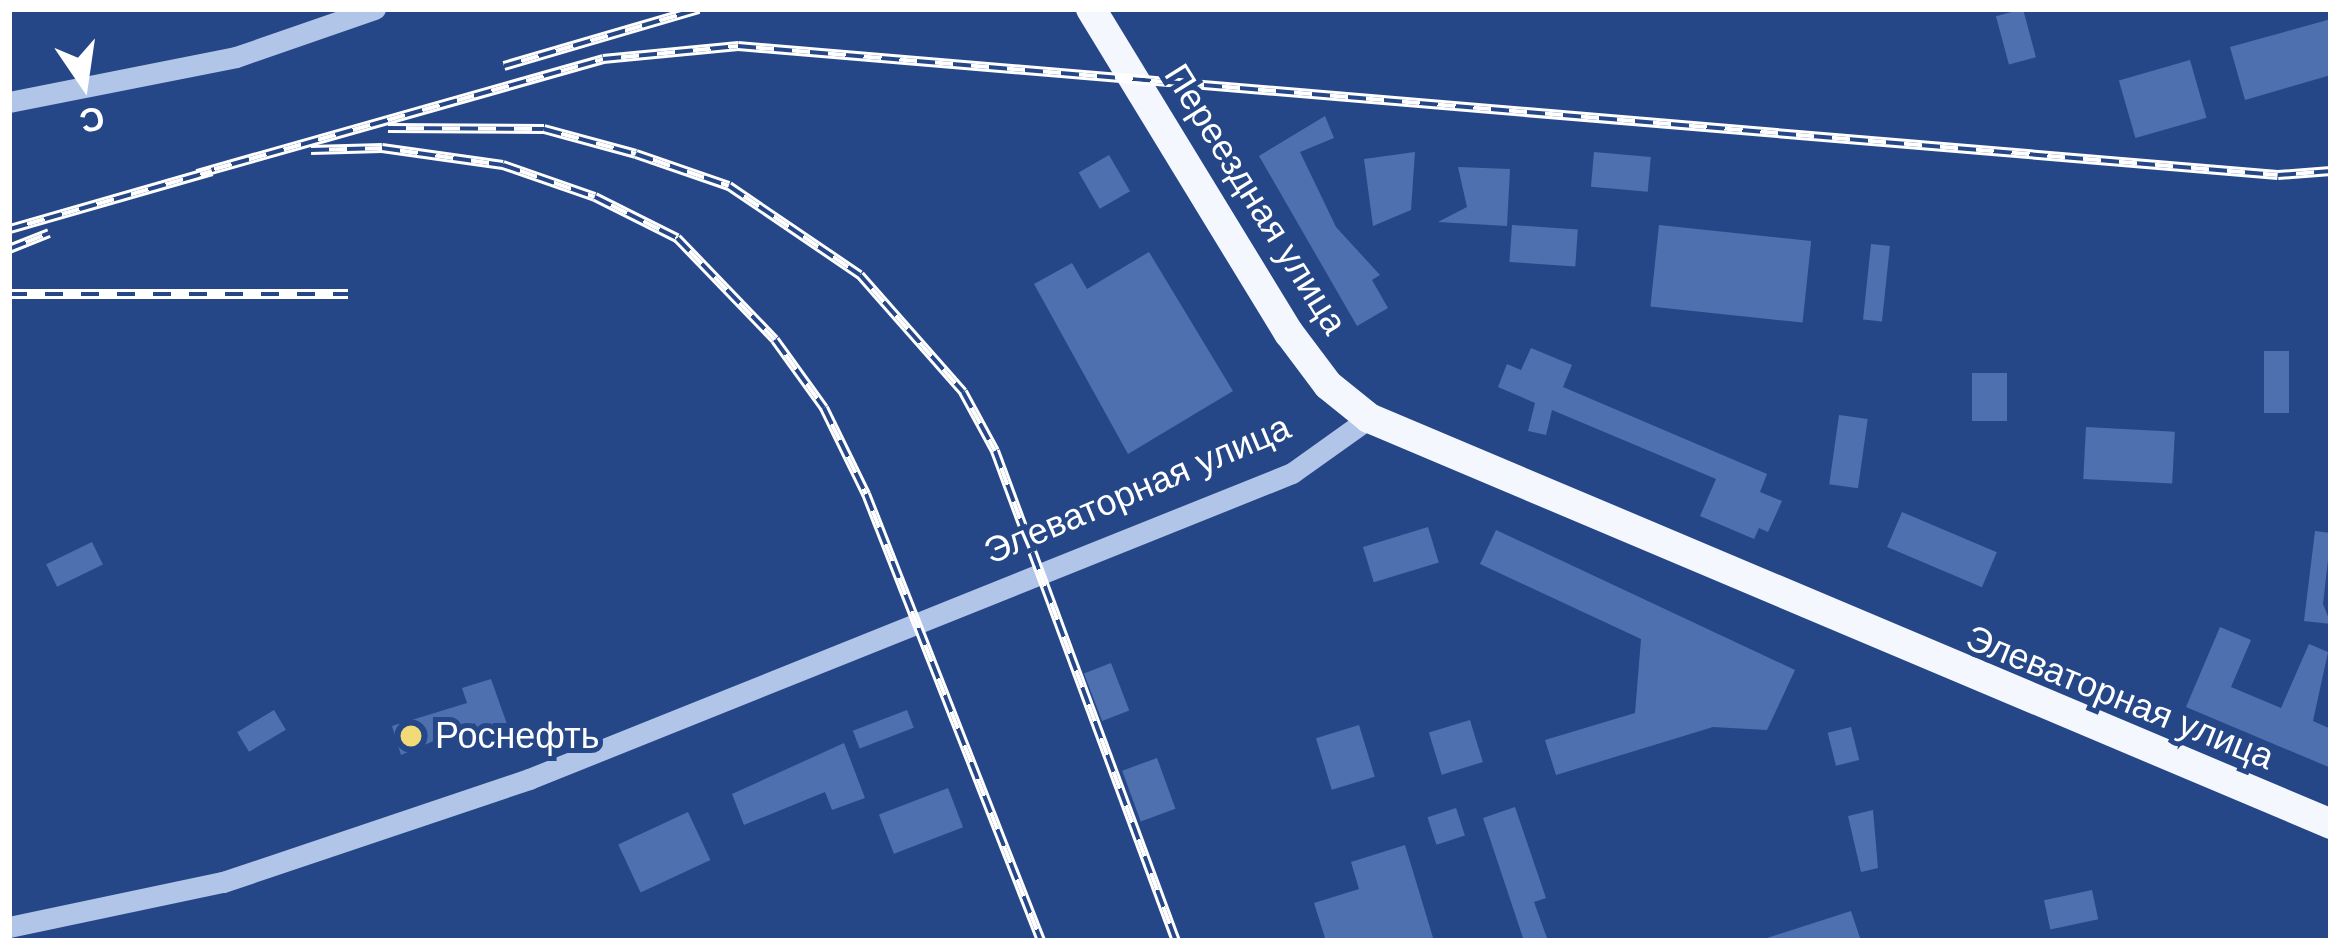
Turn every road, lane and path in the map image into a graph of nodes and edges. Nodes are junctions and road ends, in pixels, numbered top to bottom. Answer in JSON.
{"nodes":[{"id":1,"x":375,"y":9,"type":"edge"},
{"id":2,"x":1099,"y":11,"type":"edge"},
{"id":3,"x":9,"y":101,"type":"edge"},
{"id":4,"x":1369,"y":418,"type":"junction"},
{"id":5,"x":2331,"y":824,"type":"edge"},
{"id":6,"x":9,"y":927,"type":"edge"}],
"edges":[{"from":1,"to":3,"type":"street"},
{"from":2,"to":4,"type":"main road","name":"Переездная улица"},
{"from":4,"to":5,"type":"main road","name":"Элеваторная улица"},
{"from":4,"to":6,"type":"street","name":"Элеваторная улица"}]}
